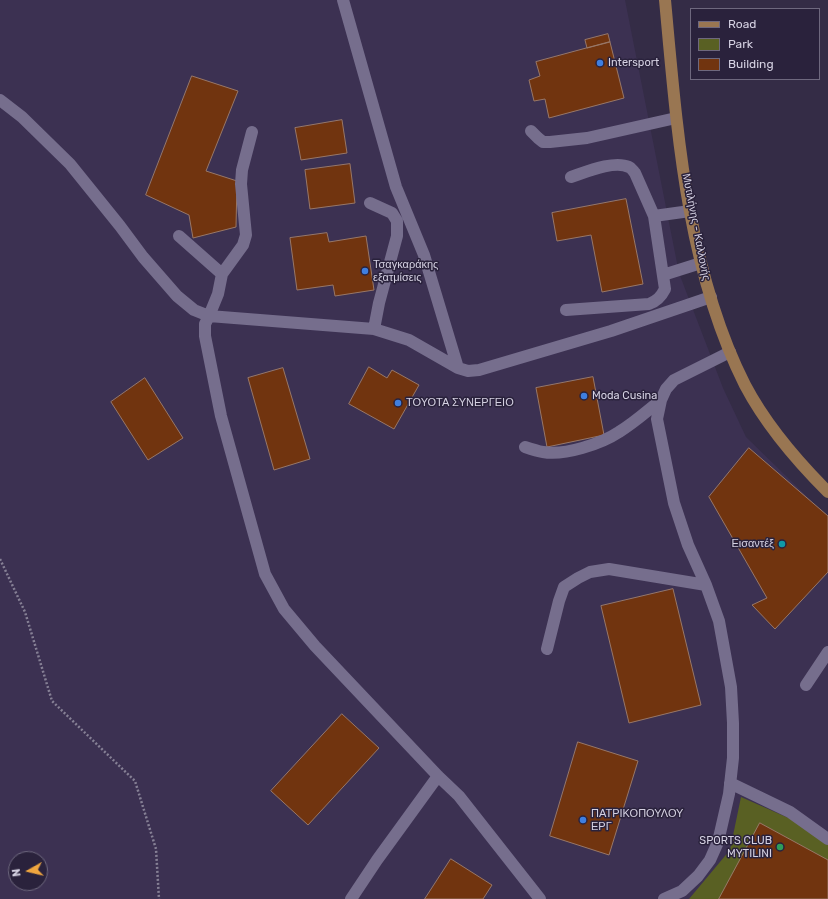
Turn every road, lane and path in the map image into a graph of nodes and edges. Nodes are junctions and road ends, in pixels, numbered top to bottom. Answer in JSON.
{"nodes":[{"id":1,"x":343,"y":0,"type":"edge"},
{"id":2,"x":665,"y":0,"type":"edge"},
{"id":3,"x":0,"y":100,"type":"edge"},
{"id":4,"x":676,"y":118,"type":"junction"},
{"id":5,"x":531,"y":131,"type":"dead end"},
{"id":6,"x":252,"y":132,"type":"dead end"},
{"id":7,"x":571,"y":177,"type":"dead end"},
{"id":8,"x":370,"y":203,"type":"dead end"},
{"id":9,"x":690,"y":210,"type":"junction"},
{"id":10,"x":654,"y":216,"type":"junction"},
{"id":11,"x":178,"y":236,"type":"dead end"},
{"id":12,"x":701,"y":263,"type":"junction"},
{"id":13,"x":222,"y":274,"type":"junction"},
{"id":14,"x":663,"y":275,"type":"junction"},
{"id":15,"x":711,"y":297,"type":"junction"},
{"id":16,"x":566,"y":310,"type":"dead end"},
{"id":17,"x":209,"y":316,"type":"junction"},
{"id":18,"x":374,"y":329,"type":"junction"},
{"id":19,"x":730,"y":352,"type":"junction"},
{"id":20,"x":458,"y":368,"type":"junction"},
{"id":21,"x":661,"y":400,"type":"junction"},
{"id":22,"x":525,"y":447,"type":"dead end"},
{"id":23,"x":828,"y":492,"type":"edge"},
{"id":24,"x":0,"y":559,"type":"edge"},
{"id":25,"x":706,"y":585,"type":"junction"},
{"id":26,"x":547,"y":649,"type":"dead end"},
{"id":27,"x":828,"y":652,"type":"edge"},
{"id":28,"x":806,"y":685,"type":"dead end"},
{"id":29,"x":438,"y":776,"type":"junction"},
{"id":30,"x":730,"y":783,"type":"junction"},
{"id":31,"x":828,"y":839,"type":"edge"},
{"id":32,"x":160,"y":899,"type":"edge"},
{"id":33,"x":351,"y":899,"type":"edge"},
{"id":34,"x":540,"y":899,"type":"edge"},
{"id":35,"x":664,"y":899,"type":"edge"}],
"edges":[{"from":1,"to":20,"type":"street"},
{"from":2,"to":4,"type":"main road","name":"Μυτιλήνης - Καλλονής"},
{"from":3,"to":17,"type":"street"},
{"from":4,"to":5,"type":"street"},
{"from":4,"to":9,"type":"main road","name":"Μυτιλήνης - Καλλονής"},
{"from":6,"to":13,"type":"street"},
{"from":7,"to":10,"type":"street"},
{"from":8,"to":18,"type":"street"},
{"from":9,"to":10,"type":"street"},
{"from":9,"to":12,"type":"main road","name":"Μυτιλήνης - Καλλονής"},
{"from":10,"to":14,"type":"street"},
{"from":11,"to":13,"type":"street"},
{"from":12,"to":14,"type":"street"},
{"from":12,"to":15,"type":"main road","name":"Μυτιλήνης - Καλλονής"},
{"from":13,"to":17,"type":"street"},
{"from":14,"to":16,"type":"street"},
{"from":15,"to":19,"type":"main road","name":"Μυτιλήνης - Καλλονής"},
{"from":15,"to":20,"type":"street"},
{"from":17,"to":18,"type":"street"},
{"from":17,"to":29,"type":"street"},
{"from":18,"to":20,"type":"street"},
{"from":19,"to":21,"type":"street"},
{"from":19,"to":23,"type":"main road","name":"Μυτιλήνης - Καλλονής"},
{"from":21,"to":22,"type":"street"},
{"from":21,"to":25,"type":"street"},
{"from":24,"to":32,"type":"path"},
{"from":25,"to":26,"type":"street"},
{"from":25,"to":30,"type":"street"},
{"from":27,"to":28,"type":"street"},
{"from":29,"to":33,"type":"street"},
{"from":29,"to":34,"type":"street"},
{"from":30,"to":31,"type":"street"},
{"from":30,"to":35,"type":"street"}]}
